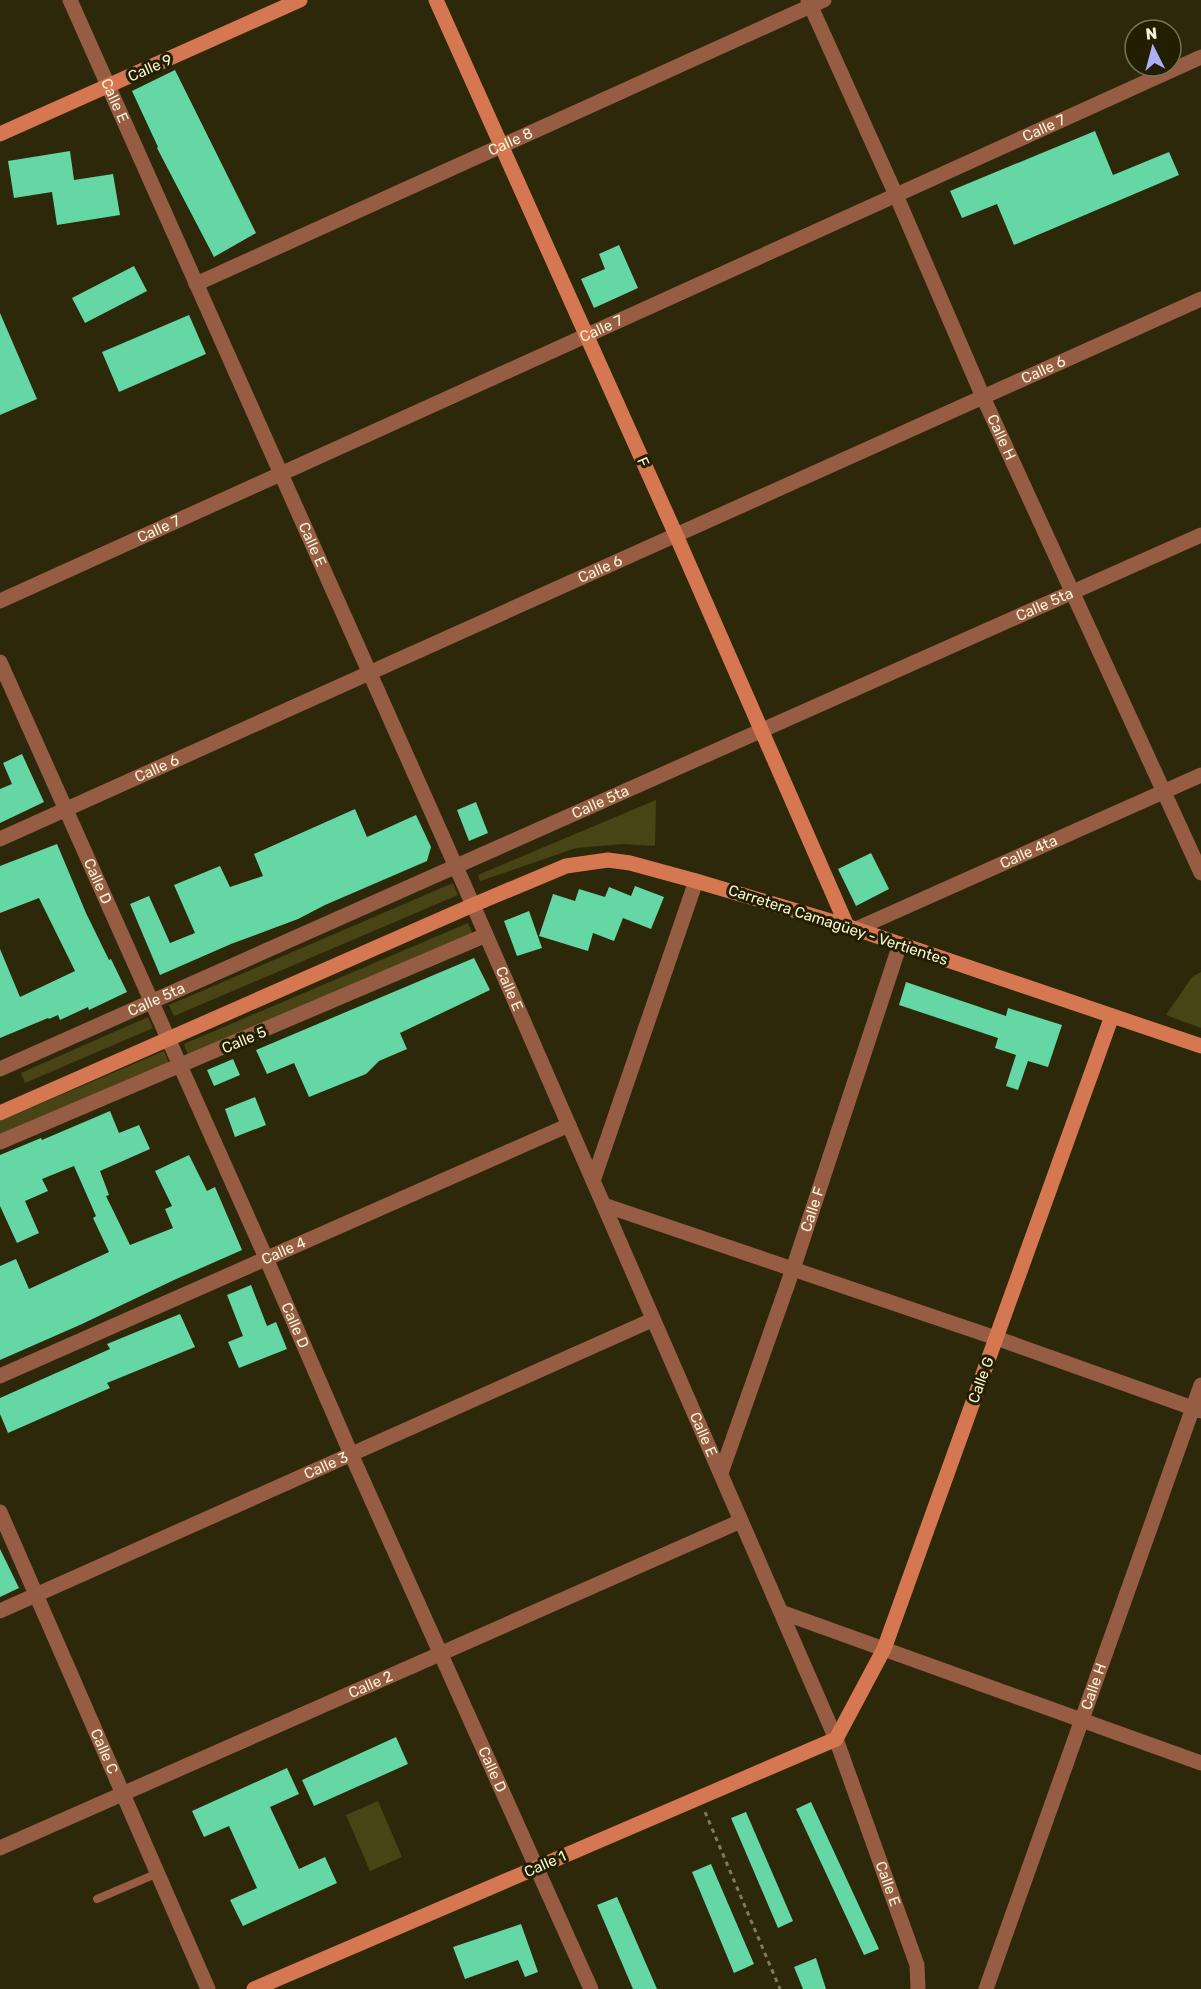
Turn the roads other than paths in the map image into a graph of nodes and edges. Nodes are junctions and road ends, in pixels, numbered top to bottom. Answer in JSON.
{"nodes":[{"id":1,"x":70,"y":0,"type":"edge"},
{"id":2,"x":300,"y":0,"type":"edge"},
{"id":3,"x":436,"y":0,"type":"edge"},
{"id":4,"x":814,"y":2,"type":"edge"},
{"id":5,"x":1201,"y":57,"type":"edge"},
{"id":6,"x":108,"y":87,"type":"junction"},
{"id":7,"x":0,"y":134,"type":"edge"},
{"id":8,"x":502,"y":147,"type":"junction"},
{"id":9,"x":896,"y":195,"type":"junction"},
{"id":10,"x":196,"y":284,"type":"junction"},
{"id":11,"x":1201,"y":299,"type":"edge"},
{"id":12,"x":586,"y":335,"type":"junction"},
{"id":13,"x":983,"y":397,"type":"junction"},
{"id":14,"x":281,"y":474,"type":"junction"},
{"id":15,"x":676,"y":535,"type":"junction"},
{"id":16,"x":1201,"y":535,"type":"edge"},
{"id":17,"x":1072,"y":592,"type":"junction"},
{"id":18,"x":0,"y":601,"type":"edge"},
{"id":19,"x":0,"y":662,"type":"edge"},
{"id":20,"x":370,"y":673,"type":"junction"},
{"id":21,"x":761,"y":730,"type":"junction"},
{"id":22,"x":1201,"y":775,"type":"edge"},
{"id":23,"x":1164,"y":792,"type":"junction"},
{"id":24,"x":65,"y":810,"type":"junction"},
{"id":25,"x":0,"y":839,"type":"edge"},
{"id":26,"x":456,"y":866,"type":"junction"},
{"id":27,"x":1201,"y":873,"type":"edge"},
{"id":28,"x":696,"y":881,"type":"junction"},
{"id":29,"x":473,"y":905,"type":"junction"},
{"id":30,"x":851,"y":928,"type":"junction"},
{"id":31,"x":486,"y":935,"type":"junction"},
{"id":32,"x":900,"y":944,"type":"junction"},
{"id":33,"x":152,"y":1002,"type":"junction"},
{"id":34,"x":1112,"y":1016,"type":"junction"},
{"id":35,"x":168,"y":1039,"type":"junction"},
{"id":36,"x":1201,"y":1046,"type":"edge"},
{"id":37,"x":181,"y":1066,"type":"junction"},
{"id":38,"x":0,"y":1069,"type":"edge"},
{"id":39,"x":0,"y":1113,"type":"edge"},
{"id":40,"x":569,"y":1125,"type":"junction"},
{"id":41,"x":0,"y":1142,"type":"edge"},
{"id":42,"x":593,"y":1181,"type":"junction"},
{"id":43,"x":604,"y":1205,"type":"junction"},
{"id":44,"x":266,"y":1258,"type":"junction"},
{"id":45,"x":793,"y":1269,"type":"junction"},
{"id":46,"x":652,"y":1320,"type":"junction"},
{"id":47,"x":996,"y":1338,"type":"junction"},
{"id":48,"x":0,"y":1376,"type":"edge"},
{"id":49,"x":1201,"y":1385,"type":"edge"},
{"id":50,"x":1197,"y":1409,"type":"edge"},
{"id":51,"x":351,"y":1454,"type":"junction"},
{"id":52,"x":721,"y":1473,"type":"junction"},
{"id":53,"x":0,"y":1512,"type":"edge"},
{"id":54,"x":741,"y":1521,"type":"junction"},
{"id":55,"x":36,"y":1595,"type":"junction"},
{"id":56,"x":0,"y":1611,"type":"edge"},
{"id":57,"x":781,"y":1612,"type":"junction"},
{"id":58,"x":884,"y":1649,"type":"junction"},
{"id":59,"x":441,"y":1653,"type":"junction"},
{"id":60,"x":1082,"y":1720,"type":"junction"},
{"id":61,"x":836,"y":1738,"type":"junction"},
{"id":62,"x":1201,"y":1763,"type":"edge"},
{"id":63,"x":123,"y":1794,"type":"junction"},
{"id":64,"x":0,"y":1848,"type":"edge"},
{"id":65,"x":536,"y":1868,"type":"junction"},
{"id":66,"x":158,"y":1873,"type":"junction"},
{"id":67,"x":97,"y":1899,"type":"dead end"},
{"id":68,"x":208,"y":1989,"type":"edge"},
{"id":69,"x":254,"y":1989,"type":"edge"},
{"id":70,"x":591,"y":1989,"type":"edge"},
{"id":71,"x":918,"y":1989,"type":"edge"},
{"id":72,"x":986,"y":1989,"type":"edge"}],
"edges":[{"from":1,"to":6,"type":"street","name":"Calle E"},
{"from":2,"to":6,"type":"street","name":"Calle 9"},
{"from":3,"to":8,"type":"street","name":"F"},
{"from":4,"to":8,"type":"street","name":"Calle 8"},
{"from":4,"to":9,"type":"street","name":"Calle H"},
{"from":5,"to":9,"type":"street","name":"Calle 7"},
{"from":6,"to":7,"type":"street","name":"Calle 9"},
{"from":6,"to":10,"type":"street","name":"Calle E"},
{"from":8,"to":10,"type":"street","name":"Calle 8"},
{"from":8,"to":12,"type":"street","name":"F"},
{"from":9,"to":12,"type":"street","name":"Calle 7"},
{"from":9,"to":13,"type":"street","name":"Calle H"},
{"from":10,"to":14,"type":"street","name":"Calle E"},
{"from":11,"to":13,"type":"street","name":"Calle 6"},
{"from":12,"to":14,"type":"street","name":"Calle 7"},
{"from":12,"to":15,"type":"street","name":"F"},
{"from":13,"to":15,"type":"street","name":"Calle 6"},
{"from":13,"to":17,"type":"street","name":"Calle H"},
{"from":14,"to":18,"type":"street","name":"Calle 7"},
{"from":14,"to":20,"type":"street","name":"Calle E"},
{"from":15,"to":20,"type":"street","name":"Calle 6"},
{"from":15,"to":21,"type":"street","name":"F"},
{"from":16,"to":17,"type":"street","name":"Calle 5ta"},
{"from":17,"to":21,"type":"street","name":"Calle 5ta"},
{"from":17,"to":23,"type":"street","name":"Calle H"},
{"from":19,"to":24,"type":"street","name":"Calle D"},
{"from":20,"to":24,"type":"street","name":"Calle 6"},
{"from":20,"to":26,"type":"street","name":"Calle E"},
{"from":21,"to":26,"type":"street","name":"Calle 5ta"},
{"from":21,"to":30,"type":"street","name":"F"},
{"from":22,"to":23,"type":"street","name":"Calle 4ta"},
{"from":23,"to":27,"type":"street","name":"Calle H"},
{"from":23,"to":30,"type":"street","name":"Calle 4ta"},
{"from":24,"to":25,"type":"street","name":"Calle 6"},
{"from":24,"to":33,"type":"street","name":"Calle D"},
{"from":26,"to":29,"type":"street","name":"Calle E"},
{"from":26,"to":33,"type":"street","name":"Calle 5ta"},
{"from":28,"to":29,"type":"street","name":"Carretera Camagüey - Vertientes"},
{"from":28,"to":30,"type":"street","name":"Carretera Camagüey - Vertientes"},
{"from":28,"to":42,"type":"street"},
{"from":29,"to":31,"type":"street","name":"Calle E"},
{"from":29,"to":35,"type":"street","name":"Calle 5"},
{"from":30,"to":32,"type":"street","name":"Carretera Camagüey - Vertientes"},
{"from":31,"to":37,"type":"street","name":"Calle 5"},
{"from":31,"to":40,"type":"street","name":"Calle E"},
{"from":32,"to":34,"type":"street","name":"Carretera Camagüey - Vertientes"},
{"from":32,"to":45,"type":"street","name":"Calle F"},
{"from":33,"to":35,"type":"street","name":"Calle D"},
{"from":33,"to":38,"type":"street","name":"Calle 5ta"},
{"from":34,"to":36,"type":"street","name":"Carretera Camagüey - Vertientes"},
{"from":34,"to":47,"type":"street","name":"Calle G"},
{"from":35,"to":37,"type":"street","name":"Calle D"},
{"from":35,"to":39,"type":"street","name":"Calle 5"},
{"from":37,"to":41,"type":"street","name":"Calle 5"},
{"from":37,"to":44,"type":"street","name":"Calle D"},
{"from":40,"to":42,"type":"street","name":"Calle E"},
{"from":40,"to":44,"type":"street","name":"Calle 4"},
{"from":42,"to":43,"type":"street","name":"Calle E"},
{"from":43,"to":45,"type":"street"},
{"from":43,"to":46,"type":"street","name":"Calle E"},
{"from":44,"to":48,"type":"street","name":"Calle 4"},
{"from":44,"to":51,"type":"street","name":"Calle D"},
{"from":45,"to":47,"type":"street"},
{"from":45,"to":52,"type":"street","name":"Calle F"},
{"from":46,"to":51,"type":"street","name":"Calle 3"},
{"from":46,"to":52,"type":"street","name":"Calle E"},
{"from":47,"to":50,"type":"street"},
{"from":47,"to":58,"type":"street","name":"Calle G"},
{"from":49,"to":50,"type":"street","name":"Calle H"},
{"from":50,"to":60,"type":"street","name":"Calle H"},
{"from":51,"to":55,"type":"street","name":"Calle 3"},
{"from":51,"to":59,"type":"street","name":"Calle D"},
{"from":52,"to":54,"type":"street","name":"Calle E"},
{"from":53,"to":55,"type":"street","name":"Calle C"},
{"from":54,"to":57,"type":"street","name":"Calle E"},
{"from":54,"to":59,"type":"street","name":"Calle 2"},
{"from":55,"to":56,"type":"street","name":"Calle 3"},
{"from":55,"to":63,"type":"street","name":"Calle C"},
{"from":57,"to":58,"type":"street"},
{"from":57,"to":61,"type":"street","name":"Calle E"},
{"from":58,"to":60,"type":"street"},
{"from":58,"to":61,"type":"street","name":"Calle G"},
{"from":59,"to":63,"type":"street","name":"Calle 2"},
{"from":59,"to":65,"type":"street","name":"Calle D"},
{"from":60,"to":62,"type":"street"},
{"from":60,"to":72,"type":"street","name":"Calle H"},
{"from":61,"to":65,"type":"street","name":"Calle 1"},
{"from":61,"to":71,"type":"street","name":"Calle E"},
{"from":63,"to":64,"type":"street","name":"Calle 2"},
{"from":63,"to":66,"type":"street","name":"Calle C"},
{"from":65,"to":69,"type":"street","name":"Calle 1"},
{"from":65,"to":70,"type":"street","name":"Calle D"},
{"from":66,"to":67,"type":"lane"},
{"from":66,"to":68,"type":"street","name":"Calle C"}]}
